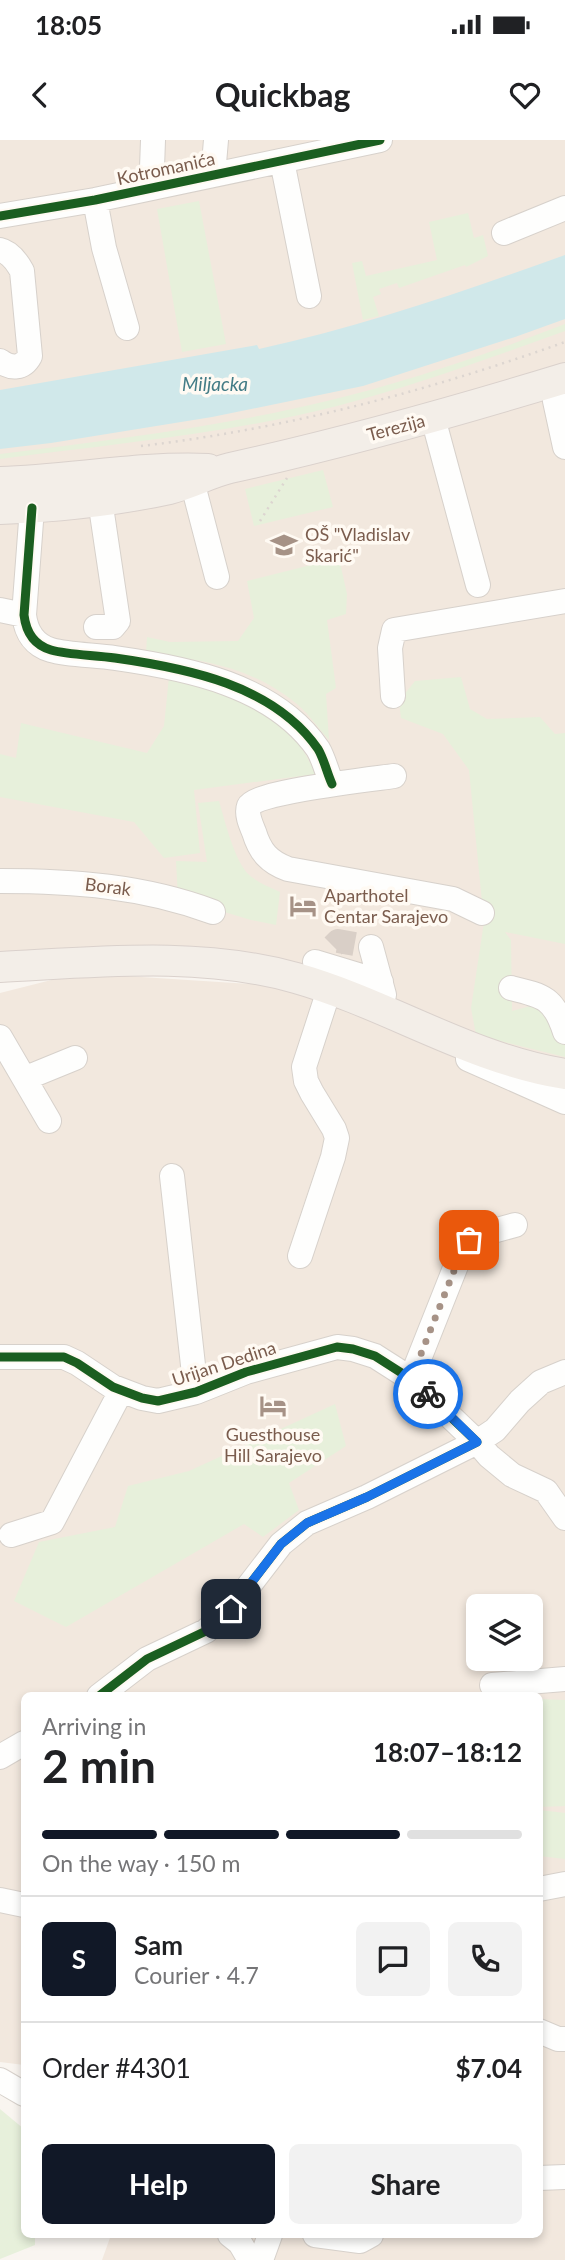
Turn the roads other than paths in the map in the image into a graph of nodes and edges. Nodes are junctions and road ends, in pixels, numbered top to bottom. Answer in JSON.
{"nodes":[{"id":1,"x":153,"y":140,"type":"edge"},
{"id":2,"x":216,"y":140,"type":"edge"},
{"id":3,"x":380,"y":140,"type":"edge"},
{"id":4,"x":353,"y":143,"type":"edge"},
{"id":5,"x":282,"y":161,"type":"junction"},
{"id":6,"x":214,"y":175,"type":"junction"},
{"id":7,"x":155,"y":187,"type":"junction"},
{"id":8,"x":95,"y":200,"type":"junction"},
{"id":9,"x":565,"y":208,"type":"edge"},
{"id":10,"x":0,"y":216,"type":"edge"},
{"id":11,"x":504,"y":233,"type":"dead end"},
{"id":12,"x":0,"y":250,"type":"edge"},
{"id":13,"x":309,"y":296,"type":"dead end"},
{"id":14,"x":127,"y":328,"type":"dead end"},
{"id":15,"x":0,"y":361,"type":"edge"},
{"id":16,"x":560,"y":390,"type":"edge"},
{"id":17,"x":433,"y":418,"type":"junction"},
{"id":18,"x":565,"y":447,"type":"edge"},
{"id":19,"x":226,"y":469,"type":"junction"},
{"id":20,"x":192,"y":481,"type":"junction"},
{"id":21,"x":0,"y":482,"type":"edge"},
{"id":22,"x":100,"y":500,"type":"junction"},
{"id":23,"x":32,"y":508,"type":"junction"},
{"id":24,"x":0,"y":509,"type":"edge"},
{"id":25,"x":218,"y":577,"type":"dead end"},
{"id":26,"x":478,"y":585,"type":"dead end"},
{"id":27,"x":565,"y":601,"type":"edge"},
{"id":28,"x":0,"y":610,"type":"edge"},
{"id":29,"x":24,"y":615,"type":"junction"},
{"id":30,"x":96,"y":626,"type":"dead end"},
{"id":31,"x":393,"y":696,"type":"dead end"},
{"id":32,"x":394,"y":776,"type":"dead end"},
{"id":33,"x":332,"y":784,"type":"junction"},
{"id":34,"x":0,"y":881,"type":"edge"},
{"id":35,"x":213,"y":912,"type":"dead end"},
{"id":36,"x":482,"y":913,"type":"dead end"},
{"id":37,"x":371,"y":947,"type":"dead end"},
{"id":38,"x":315,"y":962,"type":"junction"},
{"id":39,"x":0,"y":967,"type":"edge"},
{"id":40,"x":381,"y":982,"type":"junction"},
{"id":41,"x":511,"y":988,"type":"dead end"},
{"id":42,"x":329,"y":990,"type":"junction"},
{"id":43,"x":389,"y":1013,"type":"junction"},
{"id":44,"x":565,"y":1032,"type":"edge"},
{"id":45,"x":441,"y":1036,"type":"junction"},
{"id":46,"x":0,"y":1037,"type":"edge"},
{"id":47,"x":75,"y":1058,"type":"dead end"},
{"id":48,"x":565,"y":1074,"type":"edge"},
{"id":49,"x":26,"y":1078,"type":"junction"},
{"id":50,"x":565,"y":1102,"type":"edge"},
{"id":51,"x":50,"y":1121,"type":"dead end"},
{"id":52,"x":172,"y":1176,"type":"dead end"},
{"id":53,"x":515,"y":1225,"type":"dead end"},
{"id":54,"x":300,"y":1256,"type":"dead end"},
{"id":55,"x":0,"y":1356,"type":"edge"},
{"id":56,"x":565,"y":1372,"type":"edge"},
{"id":57,"x":411,"y":1379,"type":"junction"},
{"id":58,"x":121,"y":1391,"type":"junction"},
{"id":59,"x":196,"y":1392,"type":"junction"},
{"id":60,"x":477,"y":1442,"type":"junction"},
{"id":61,"x":565,"y":1518,"type":"edge"},
{"id":62,"x":11,"y":1535,"type":"dead end"},
{"id":63,"x":565,"y":1679,"type":"edge"},
{"id":64,"x":492,"y":1685,"type":"dead end"},
{"id":65,"x":104,"y":1692,"type":"edge"},
{"id":66,"x":21,"y":1745,"type":"edge"},
{"id":67,"x":0,"y":1757,"type":"edge"},
{"id":68,"x":565,"y":1884,"type":"edge"},
{"id":69,"x":543,"y":1888,"type":"edge"},
{"id":70,"x":0,"y":1900,"type":"edge"},
{"id":71,"x":21,"y":1904,"type":"edge"},
{"id":72,"x":0,"y":2080,"type":"edge"},
{"id":73,"x":21,"y":2092,"type":"edge"},
{"id":74,"x":565,"y":2177,"type":"edge"},
{"id":75,"x":543,"y":2178,"type":"edge"},
{"id":76,"x":234,"y":2238,"type":"edge"},
{"id":77,"x":269,"y":2238,"type":"edge"},
{"id":78,"x":338,"y":2238,"type":"edge"},
{"id":79,"x":366,"y":2238,"type":"edge"},
{"id":80,"x":250,"y":2260,"type":"edge"},
{"id":81,"x":261,"y":2260,"type":"edge"}],
"edges":[{"from":1,"to":7,"type":"street"},
{"from":2,"to":6,"type":"street"},
{"from":3,"to":4,"type":"street","name":"Kotromanića"},
{"from":4,"to":5,"type":"street","name":"Kotromanića"},
{"from":5,"to":6,"type":"street","name":"Kotromanića"},
{"from":5,"to":13,"type":"street"},
{"from":6,"to":7,"type":"street","name":"Kotromanića"},
{"from":7,"to":8,"type":"street","name":"Kotromanića"},
{"from":8,"to":10,"type":"street","name":"Kotromanića"},
{"from":8,"to":14,"type":"street"},
{"from":9,"to":11,"type":"street"},
{"from":12,"to":15,"type":"street"},
{"from":16,"to":17,"type":"main road","name":"Terezija"},
{"from":16,"to":18,"type":"street"},
{"from":17,"to":19,"type":"main road","name":"Terezija"},
{"from":17,"to":26,"type":"street"},
{"from":19,"to":20,"type":"main road","name":"Terezija"},
{"from":19,"to":21,"type":"main road","name":"Terezija"},
{"from":20,"to":22,"type":"main road","name":"Terezija"},
{"from":20,"to":25,"type":"street"},
{"from":22,"to":23,"type":"main road","name":"Terezija"},
{"from":22,"to":30,"type":"street"},
{"from":23,"to":24,"type":"main road","name":"Terezija"},
{"from":23,"to":29,"type":"street"},
{"from":27,"to":31,"type":"street"},
{"from":28,"to":29,"type":"street"},
{"from":29,"to":33,"type":"street"},
{"from":32,"to":33,"type":"street"},
{"from":33,"to":36,"type":"street"},
{"from":34,"to":35,"type":"street","name":"Borak"},
{"from":37,"to":40,"type":"street"},
{"from":38,"to":39,"type":"main road"},
{"from":38,"to":40,"type":"street"},
{"from":38,"to":42,"type":"main road"},
{"from":40,"to":43,"type":"street"},
{"from":41,"to":44,"type":"street"},
{"from":42,"to":43,"type":"main road"},
{"from":42,"to":54,"type":"street"},
{"from":43,"to":45,"type":"main road"},
{"from":45,"to":48,"type":"main road"},
{"from":45,"to":50,"type":"street"},
{"from":46,"to":49,"type":"street"},
{"from":47,"to":49,"type":"street"},
{"from":49,"to":51,"type":"street"},
{"from":52,"to":59,"type":"street"},
{"from":53,"to":57,"type":"street"},
{"from":55,"to":58,"type":"street","name":"Urijan Dedina"},
{"from":56,"to":60,"type":"street"},
{"from":57,"to":59,"type":"street","name":"Urijan Dedina"},
{"from":57,"to":60,"type":"street","name":"Urijan Dedina"},
{"from":58,"to":59,"type":"street","name":"Urijan Dedina"},
{"from":58,"to":62,"type":"street"},
{"from":60,"to":61,"type":"street","name":"Urijan Dedina"},
{"from":60,"to":65,"type":"street"},
{"from":63,"to":64,"type":"street"},
{"from":66,"to":67,"type":"street"},
{"from":68,"to":69,"type":"street"},
{"from":70,"to":71,"type":"street"},
{"from":72,"to":73,"type":"street"},
{"from":74,"to":75,"type":"street"},
{"from":76,"to":80,"type":"street"},
{"from":77,"to":81,"type":"street"},
{"from":78,"to":79,"type":"street"}]}
